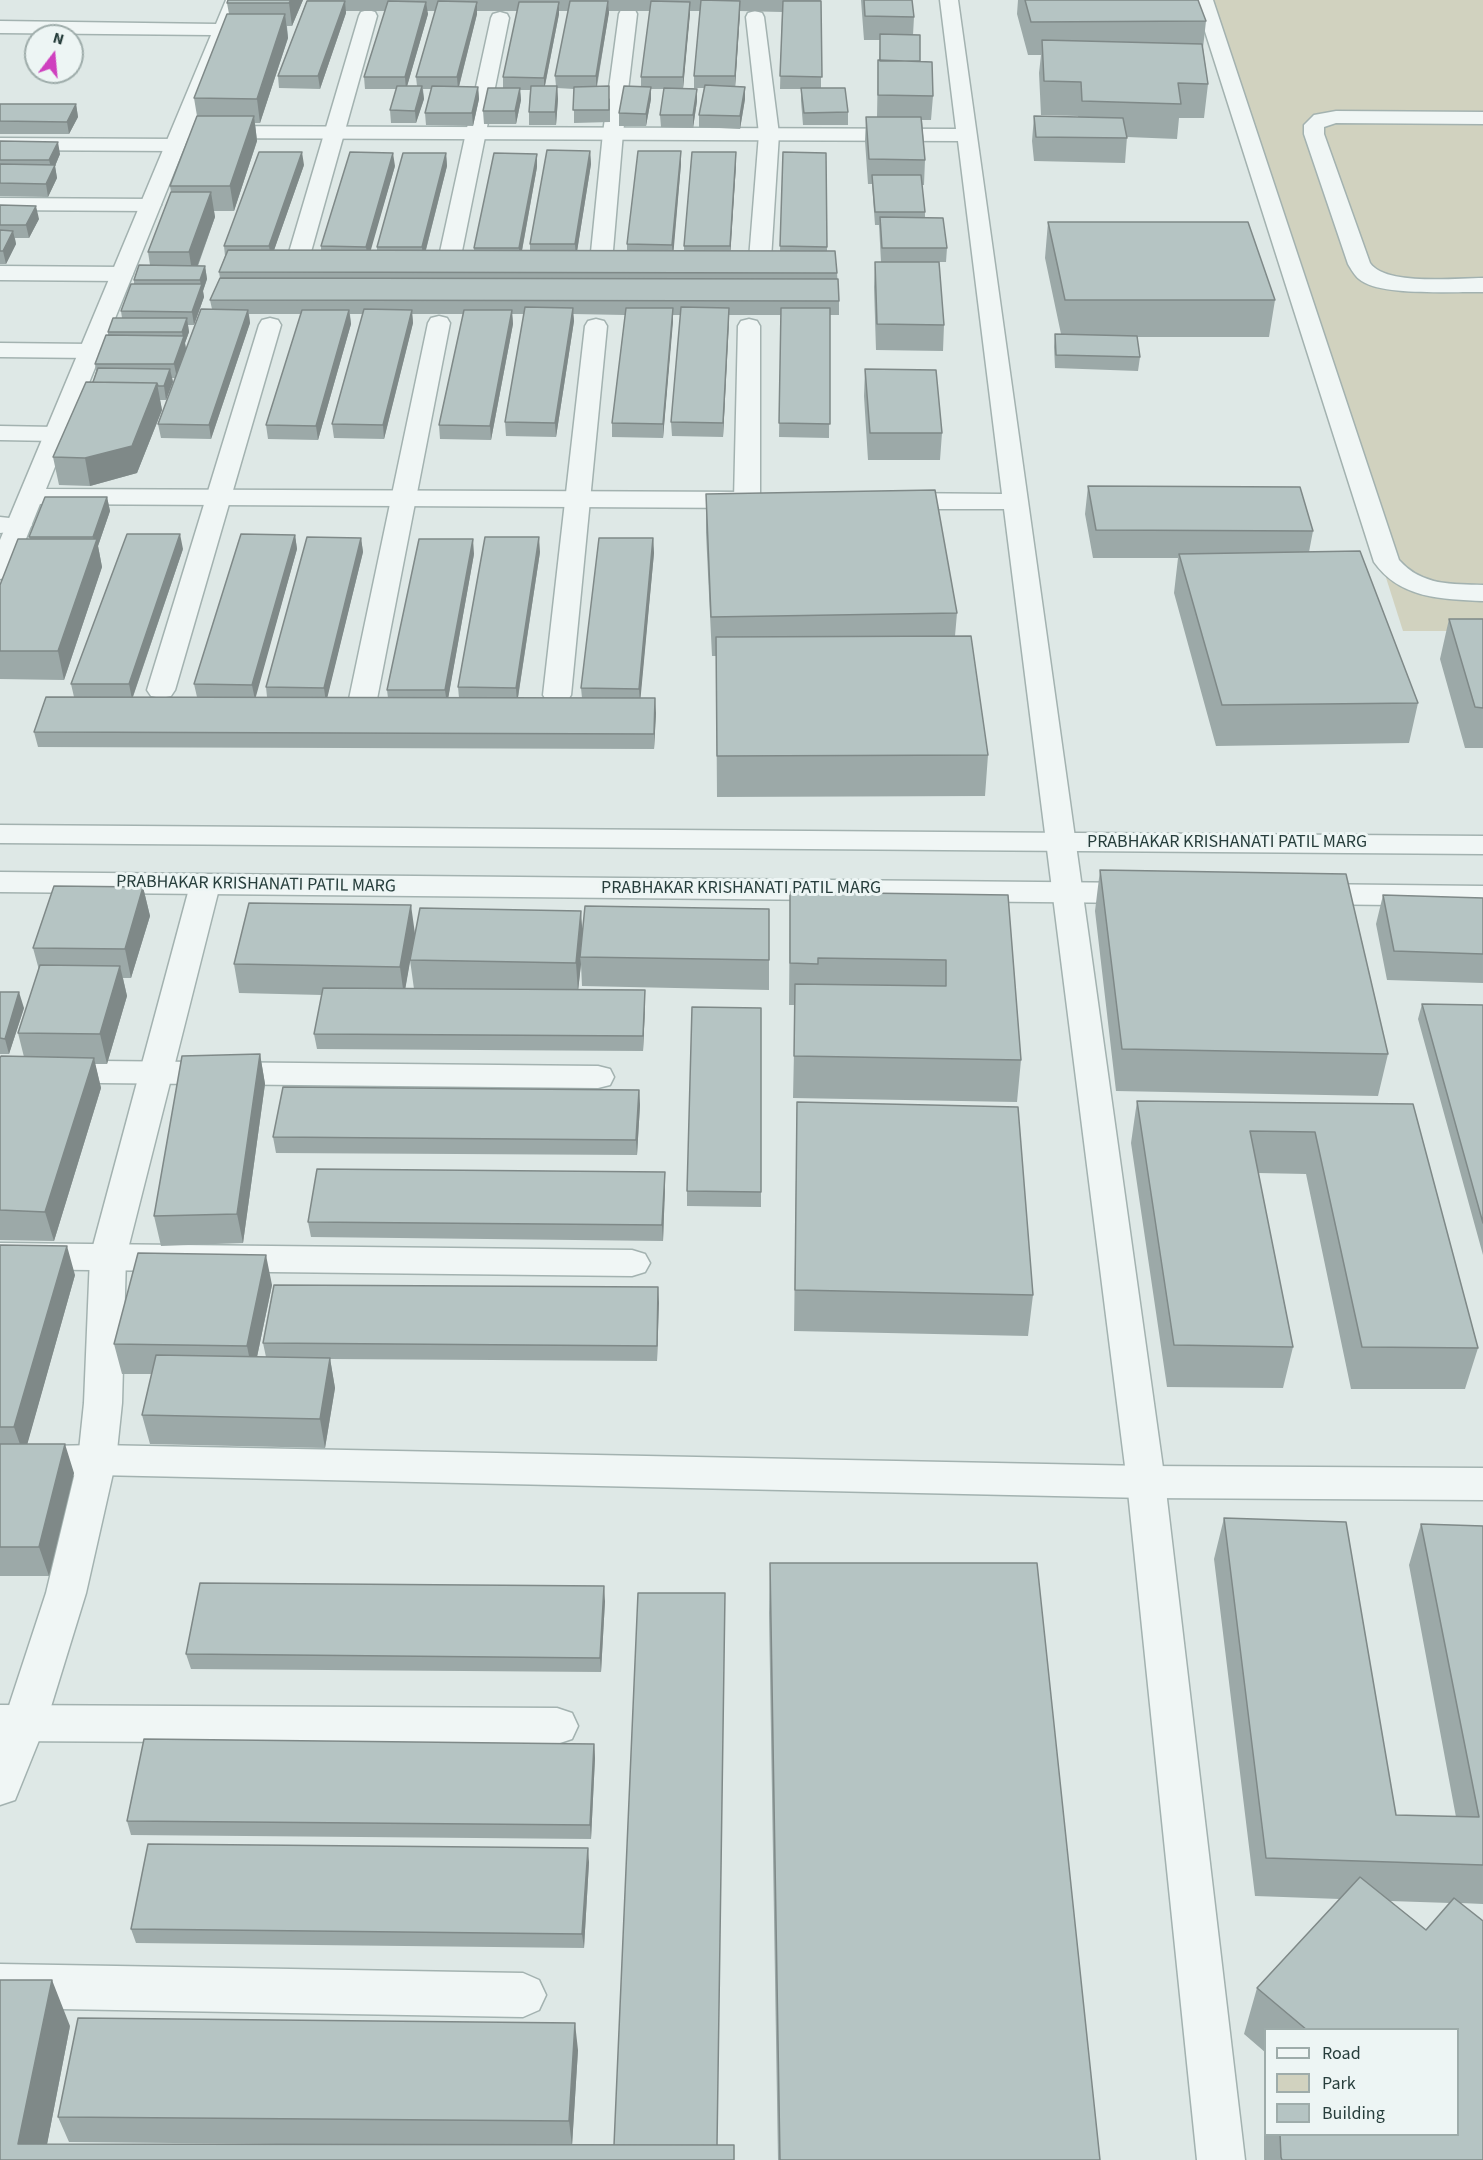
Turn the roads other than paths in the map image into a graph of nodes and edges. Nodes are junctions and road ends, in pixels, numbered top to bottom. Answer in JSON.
{"nodes":[{"id":1,"x":235,"y":0,"type":"edge"},
{"id":2,"x":949,"y":0,"type":"edge"},
{"id":3,"x":1204,"y":0,"type":"edge"},
{"id":4,"x":628,"y":14,"type":"dead end"},
{"id":5,"x":368,"y":16,"type":"dead end"},
{"id":6,"x":755,"y":17,"type":"dead end"},
{"id":7,"x":500,"y":18,"type":"dead end"},
{"id":8,"x":0,"y":27,"type":"edge"},
{"id":9,"x":223,"y":30,"type":"junction"},
{"id":10,"x":1483,"y":118,"type":"edge"},
{"id":11,"x":476,"y":131,"type":"junction"},
{"id":12,"x":334,"y":133,"type":"junction"},
{"id":13,"x":613,"y":133,"type":"junction"},
{"id":14,"x":769,"y":134,"type":"junction"},
{"id":15,"x":967,"y":135,"type":"junction"},
{"id":16,"x":178,"y":138,"type":"junction"},
{"id":17,"x":0,"y":144,"type":"edge"},
{"id":18,"x":0,"y":204,"type":"edge"},
{"id":19,"x":150,"y":205,"type":"junction"},
{"id":20,"x":298,"y":259,"type":"edge"},
{"id":21,"x":760,"y":259,"type":"edge"},
{"id":22,"x":448,"y":261,"type":"edge"},
{"id":23,"x":601,"y":262,"type":"edge"},
{"id":24,"x":0,"y":273,"type":"edge"},
{"id":25,"x":122,"y":274,"type":"junction"},
{"id":26,"x":1483,"y":285,"type":"edge"},
{"id":27,"x":439,"y":323,"type":"dead end"},
{"id":28,"x":270,"y":325,"type":"dead end"},
{"id":29,"x":596,"y":326,"type":"dead end"},
{"id":30,"x":749,"y":326,"type":"dead end"},
{"id":31,"x":0,"y":351,"type":"edge"},
{"id":32,"x":91,"y":351,"type":"junction"},
{"id":33,"x":0,"y":433,"type":"edge"},
{"id":34,"x":56,"y":434,"type":"junction"},
{"id":35,"x":31,"y":496,"type":"junction"},
{"id":36,"x":219,"y":497,"type":"junction"},
{"id":37,"x":404,"y":498,"type":"junction"},
{"id":38,"x":578,"y":499,"type":"junction"},
{"id":39,"x":875,"y":501,"type":"edge"},
{"id":40,"x":1016,"y":502,"type":"junction"},
{"id":41,"x":9,"y":525,"type":"edge"},
{"id":42,"x":0,"y":571,"type":"edge"},
{"id":43,"x":1483,"y":593,"type":"edge"},
{"id":44,"x":161,"y":690,"type":"dead end"},
{"id":45,"x":557,"y":695,"type":"edge"},
{"id":46,"x":363,"y":699,"type":"edge"},
{"id":47,"x":0,"y":834,"type":"edge"},
{"id":48,"x":1060,"y":842,"type":"junction"},
{"id":49,"x":1483,"y":845,"type":"edge"},
{"id":50,"x":0,"y":882,"type":"edge"},
{"id":51,"x":205,"y":885,"type":"junction"},
{"id":52,"x":1067,"y":892,"type":"junction"},
{"id":53,"x":1174,"y":893,"type":"edge"},
{"id":54,"x":1281,"y":894,"type":"edge"},
{"id":55,"x":1483,"y":896,"type":"edge"},
{"id":56,"x":0,"y":1071,"type":"edge"},
{"id":57,"x":156,"y":1072,"type":"junction"},
{"id":58,"x":598,"y":1077,"type":"dead end"},
{"id":59,"x":0,"y":1256,"type":"edge"},
{"id":60,"x":108,"y":1257,"type":"junction"},
{"id":61,"x":632,"y":1263,"type":"dead end"},
{"id":62,"x":97,"y":1460,"type":"junction"},
{"id":63,"x":0,"y":1462,"type":"edge"},
{"id":64,"x":1146,"y":1482,"type":"junction"},
{"id":65,"x":1483,"y":1484,"type":"edge"},
{"id":66,"x":13,"y":1723,"type":"edge"},
{"id":67,"x":557,"y":1726,"type":"dead end"},
{"id":68,"x":0,"y":1786,"type":"edge"},
{"id":69,"x":0,"y":1986,"type":"edge"},
{"id":70,"x":523,"y":1995,"type":"dead end"},
{"id":71,"x":1221,"y":2160,"type":"edge"}],
"edges":[{"from":1,"to":9,"type":"street"},
{"from":2,"to":15,"type":"street"},
{"from":3,"to":43,"type":"street"},
{"from":4,"to":13,"type":"street"},
{"from":5,"to":12,"type":"street"},
{"from":6,"to":14,"type":"street"},
{"from":7,"to":11,"type":"street"},
{"from":8,"to":9,"type":"street"},
{"from":9,"to":16,"type":"street"},
{"from":10,"to":26,"type":"street"},
{"from":11,"to":12,"type":"street"},
{"from":11,"to":13,"type":"street"},
{"from":11,"to":22,"type":"street"},
{"from":12,"to":16,"type":"street"},
{"from":12,"to":20,"type":"street"},
{"from":13,"to":14,"type":"street"},
{"from":13,"to":23,"type":"street"},
{"from":14,"to":15,"type":"street"},
{"from":14,"to":21,"type":"street"},
{"from":15,"to":40,"type":"street"},
{"from":16,"to":17,"type":"street"},
{"from":16,"to":19,"type":"street"},
{"from":18,"to":19,"type":"street"},
{"from":19,"to":25,"type":"street"},
{"from":24,"to":25,"type":"street"},
{"from":25,"to":32,"type":"street"},
{"from":27,"to":37,"type":"street"},
{"from":28,"to":36,"type":"street"},
{"from":29,"to":38,"type":"street"},
{"from":30,"to":38,"type":"street"},
{"from":31,"to":32,"type":"street"},
{"from":32,"to":34,"type":"street"},
{"from":33,"to":34,"type":"street"},
{"from":34,"to":35,"type":"street"},
{"from":35,"to":36,"type":"street"},
{"from":35,"to":41,"type":"street"},
{"from":36,"to":37,"type":"street"},
{"from":36,"to":44,"type":"street"},
{"from":37,"to":38,"type":"street"},
{"from":37,"to":46,"type":"street"},
{"from":38,"to":45,"type":"street"},
{"from":39,"to":40,"type":"street"},
{"from":40,"to":48,"type":"street"},
{"from":41,"to":42,"type":"street"},
{"from":47,"to":48,"type":"street","name":"PRABHAKAR KRISHANATI PATIL MARG"},
{"from":48,"to":49,"type":"street","name":"PRABHAKAR KRISHANATI PATIL MARG"},
{"from":48,"to":52,"type":"street"},
{"from":50,"to":51,"type":"street","name":"PRABHAKAR KRISHANATI PATIL MARG"},
{"from":51,"to":52,"type":"street","name":"PRABHAKAR KRISHANATI PATIL MARG"},
{"from":51,"to":57,"type":"street"},
{"from":52,"to":53,"type":"street","name":"PRABHAKAR KRISHANATI PATIL MARG"},
{"from":52,"to":64,"type":"street"},
{"from":54,"to":55,"type":"street"},
{"from":56,"to":57,"type":"street"},
{"from":57,"to":58,"type":"street"},
{"from":57,"to":60,"type":"street"},
{"from":59,"to":60,"type":"street"},
{"from":60,"to":61,"type":"street"},
{"from":60,"to":62,"type":"street"},
{"from":62,"to":63,"type":"street"},
{"from":62,"to":64,"type":"street"},
{"from":62,"to":66,"type":"street"},
{"from":64,"to":65,"type":"street"},
{"from":64,"to":71,"type":"street"},
{"from":66,"to":67,"type":"street"},
{"from":66,"to":68,"type":"street"},
{"from":69,"to":70,"type":"street"}]}
